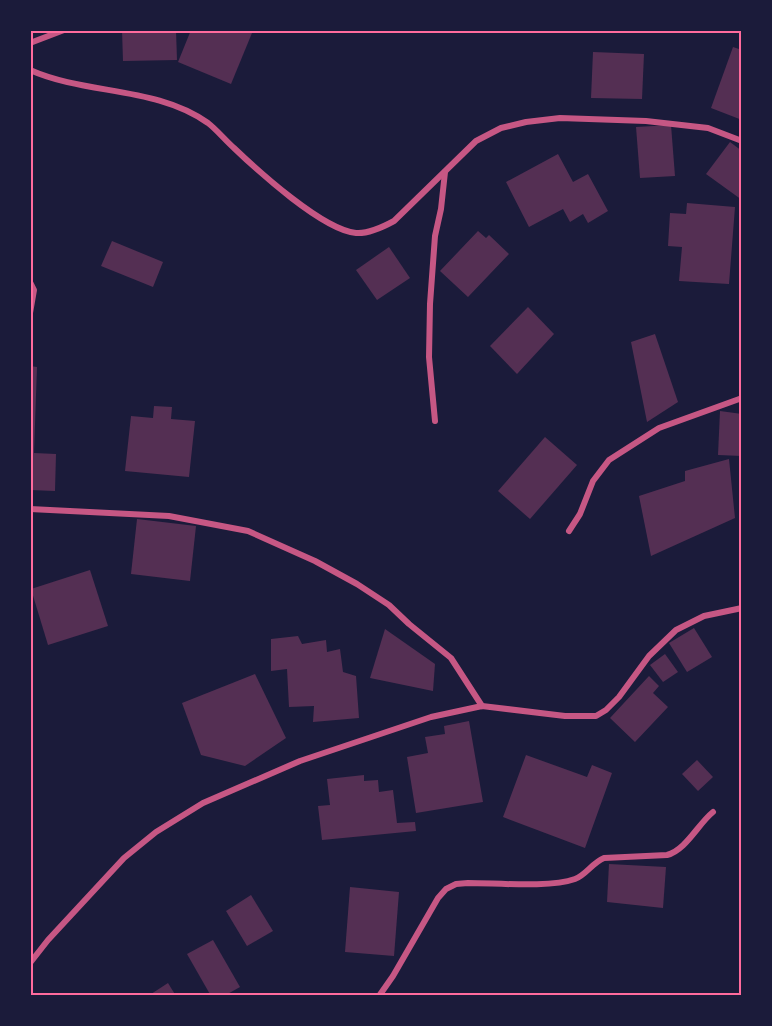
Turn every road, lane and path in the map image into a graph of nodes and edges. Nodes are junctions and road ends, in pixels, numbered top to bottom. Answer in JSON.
{"nodes":[{"id":1,"x":64,"y":30,"type":"edge"},
{"id":2,"x":30,"y":43,"type":"edge"},
{"id":3,"x":30,"y":70,"type":"edge"},
{"id":4,"x":742,"y":141,"type":"edge"},
{"id":5,"x":445,"y":172,"type":"junction"},
{"id":6,"x":30,"y":282,"type":"edge"},
{"id":7,"x":30,"y":313,"type":"edge"},
{"id":8,"x":742,"y":398,"type":"edge"},
{"id":9,"x":435,"y":421,"type":"dead end"},
{"id":10,"x":30,"y":509,"type":"edge"},
{"id":11,"x":569,"y":531,"type":"dead end"},
{"id":12,"x":742,"y":608,"type":"edge"},
{"id":13,"x":482,"y":706,"type":"junction"},
{"id":14,"x":713,"y":812,"type":"dead end"},
{"id":15,"x":30,"y":963,"type":"edge"},
{"id":16,"x":379,"y":996,"type":"edge"}],
"edges":[{"from":1,"to":2,"type":"street"},
{"from":3,"to":5,"type":"street"},
{"from":4,"to":5,"type":"street"},
{"from":5,"to":9,"type":"street"},
{"from":6,"to":7,"type":"street"},
{"from":8,"to":11,"type":"street"},
{"from":10,"to":13,"type":"street"},
{"from":12,"to":13,"type":"street"},
{"from":13,"to":15,"type":"street"},
{"from":14,"to":16,"type":"street"}]}
